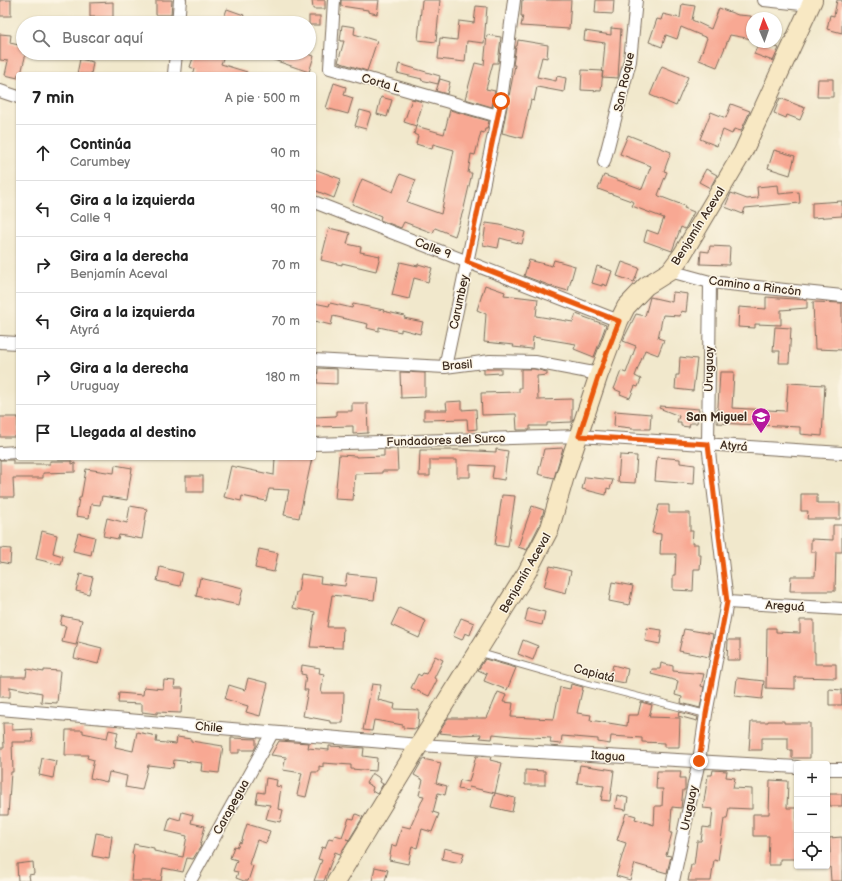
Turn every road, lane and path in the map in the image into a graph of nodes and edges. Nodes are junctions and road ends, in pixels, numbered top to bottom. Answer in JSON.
{"nodes":[{"id":1,"x":180,"y":0,"type":"edge"},
{"id":2,"x":334,"y":0,"type":"edge"},
{"id":3,"x":514,"y":0,"type":"edge"},
{"id":4,"x":636,"y":0,"type":"edge"},
{"id":5,"x":764,"y":0,"type":"edge"},
{"id":6,"x":812,"y":2,"type":"edge"},
{"id":7,"x":179,"y":16,"type":"edge"},
{"id":8,"x":175,"y":60,"type":"edge"},
{"id":9,"x":174,"y":72,"type":"edge"},
{"id":10,"x":0,"y":91,"type":"edge"},
{"id":11,"x":16,"y":96,"type":"edge"},
{"id":12,"x":498,"y":116,"type":"junction"},
{"id":13,"x":604,"y":162,"type":"dead end"},
{"id":14,"x":316,"y":203,"type":"edge"},
{"id":15,"x":467,"y":262,"type":"junction"},
{"id":16,"x":670,"y":271,"type":"junction"},
{"id":17,"x":710,"y":282,"type":"junction"},
{"id":18,"x":842,"y":296,"type":"edge"},
{"id":19,"x":619,"y":321,"type":"junction"},
{"id":20,"x":0,"y":342,"type":"edge"},
{"id":21,"x":16,"y":343,"type":"edge"},
{"id":22,"x":316,"y":360,"type":"edge"},
{"id":23,"x":445,"y":367,"type":"junction"},
{"id":24,"x":599,"y":374,"type":"junction"},
{"id":25,"x":579,"y":436,"type":"junction"},
{"id":26,"x":316,"y":444,"type":"edge"},
{"id":27,"x":708,"y":444,"type":"junction"},
{"id":28,"x":16,"y":452,"type":"edge"},
{"id":29,"x":0,"y":453,"type":"edge"},
{"id":30,"x":842,"y":453,"type":"edge"},
{"id":31,"x":727,"y":602,"type":"junction"},
{"id":32,"x":842,"y":609,"type":"edge"},
{"id":33,"x":477,"y":652,"type":"junction"},
{"id":34,"x":0,"y":710,"type":"edge"},
{"id":35,"x":706,"y":714,"type":"junction"},
{"id":36,"x":272,"y":733,"type":"junction"},
{"id":37,"x":418,"y":745,"type":"junction"},
{"id":38,"x":699,"y":761,"type":"junction"},
{"id":39,"x":794,"y":767,"type":"edge"},
{"id":40,"x":830,"y":768,"type":"edge"},
{"id":41,"x":842,"y":769,"type":"edge"},
{"id":42,"x":190,"y":881,"type":"edge"},
{"id":43,"x":336,"y":881,"type":"edge"},
{"id":44,"x":673,"y":881,"type":"edge"}],
"edges":[{"from":1,"to":7,"type":"street"},
{"from":2,"to":12,"type":"street","name":"Corta L"},
{"from":3,"to":12,"type":"street","name":"Carumbey"},
{"from":4,"to":13,"type":"street","name":"San Roque"},
{"from":5,"to":6,"type":"street"},
{"from":6,"to":16,"type":"street","name":"Benjamín Aceval"},
{"from":8,"to":9,"type":"street"},
{"from":10,"to":11,"type":"street"},
{"from":12,"to":15,"type":"street","name":"Carumbey"},
{"from":14,"to":15,"type":"street","name":"Calle 9"},
{"from":15,"to":19,"type":"street","name":"Calle 9"},
{"from":15,"to":23,"type":"street","name":"Carumbey"},
{"from":16,"to":17,"type":"street","name":"Camino a Rincón"},
{"from":16,"to":19,"type":"street","name":"Benjamín Aceval"},
{"from":17,"to":18,"type":"street","name":"Camino a Rincón"},
{"from":17,"to":27,"type":"street","name":"Uruguay"},
{"from":19,"to":24,"type":"street","name":"Benjamín Aceval"},
{"from":20,"to":21,"type":"street"},
{"from":22,"to":23,"type":"street","name":"Brasil"},
{"from":23,"to":24,"type":"street","name":"Brasil"},
{"from":24,"to":25,"type":"street","name":"Benjamín Aceval"},
{"from":25,"to":26,"type":"street","name":"Fundadores del Surco"},
{"from":25,"to":27,"type":"street","name":"Atyrá"},
{"from":25,"to":33,"type":"street","name":"Benjamín Aceval"},
{"from":27,"to":30,"type":"street","name":"Atyrá"},
{"from":27,"to":31,"type":"street","name":"Uruguay"},
{"from":28,"to":29,"type":"street"},
{"from":31,"to":32,"type":"street","name":"Areguá"},
{"from":31,"to":35,"type":"street","name":"Uruguay"},
{"from":33,"to":35,"type":"lane","name":"Capiatá"},
{"from":33,"to":37,"type":"street","name":"Benjamín Aceval"},
{"from":34,"to":36,"type":"street","name":"Chile"},
{"from":35,"to":38,"type":"street","name":"Uruguay"},
{"from":36,"to":37,"type":"street","name":"Chile"},
{"from":36,"to":42,"type":"street","name":"Carapegua"},
{"from":37,"to":38,"type":"street","name":"Itagua"},
{"from":37,"to":43,"type":"street","name":"Benjamín Aceval"},
{"from":38,"to":39,"type":"street","name":"Itagua"},
{"from":38,"to":44,"type":"street","name":"Uruguay"},
{"from":40,"to":41,"type":"street"}]}
